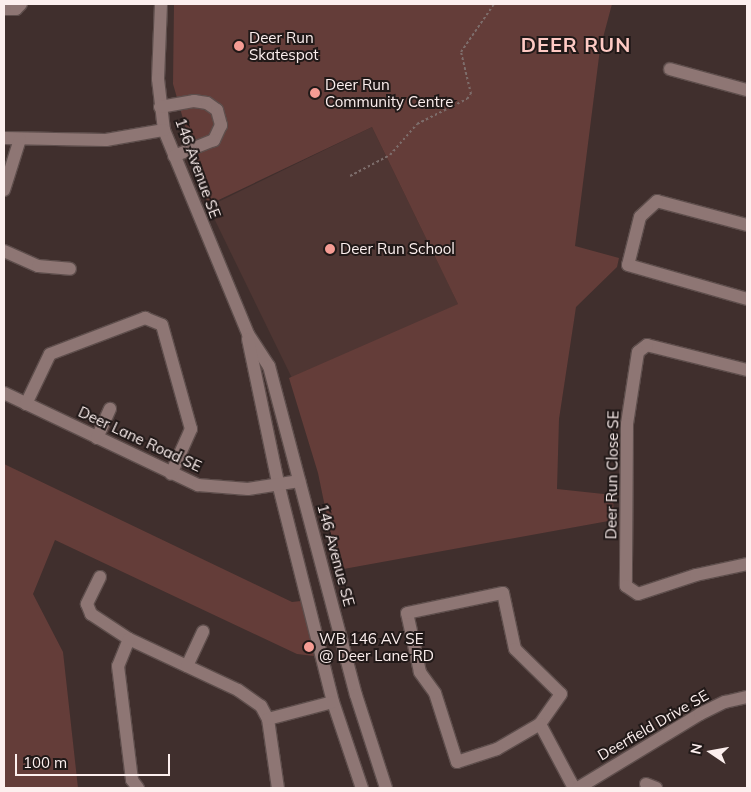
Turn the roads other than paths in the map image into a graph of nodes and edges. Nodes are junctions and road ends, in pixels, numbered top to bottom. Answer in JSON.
{"nodes":[{"id":1,"x":21,"y":4,"type":"edge"},
{"id":2,"x":161,"y":4,"type":"edge"},
{"id":3,"x":4,"y":9,"type":"edge"},
{"id":4,"x":670,"y":69,"type":"dead end"},
{"id":5,"x":747,"y":90,"type":"edge"},
{"id":6,"x":160,"y":107,"type":"junction"},
{"id":7,"x":164,"y":130,"type":"junction"},
{"id":8,"x":4,"y":138,"type":"edge"},
{"id":9,"x":20,"y":139,"type":"junction"},
{"id":10,"x":174,"y":156,"type":"junction"},
{"id":11,"x":4,"y":190,"type":"edge"},
{"id":12,"x":747,"y":225,"type":"edge"},
{"id":13,"x":4,"y":251,"type":"edge"},
{"id":14,"x":70,"y":269,"type":"dead end"},
{"id":15,"x":747,"y":299,"type":"edge"},
{"id":16,"x":248,"y":334,"type":"junction"},
{"id":17,"x":747,"y":370,"type":"edge"},
{"id":18,"x":4,"y":393,"type":"edge"},
{"id":19,"x":26,"y":404,"type":"junction"},
{"id":20,"x":110,"y":409,"type":"dead end"},
{"id":21,"x":97,"y":438,"type":"junction"},
{"id":22,"x":171,"y":474,"type":"junction"},
{"id":23,"x":300,"y":481,"type":"junction"},
{"id":24,"x":279,"y":486,"type":"junction"},
{"id":25,"x":747,"y":564,"type":"edge"},
{"id":26,"x":100,"y":577,"type":"dead end"},
{"id":27,"x":203,"y":632,"type":"dead end"},
{"id":28,"x":130,"y":639,"type":"junction"},
{"id":29,"x":187,"y":666,"type":"junction"},
{"id":30,"x":747,"y":697,"type":"edge"},
{"id":31,"x":333,"y":702,"type":"junction"},
{"id":32,"x":268,"y":719,"type":"junction"},
{"id":33,"x":540,"y":724,"type":"junction"},
{"id":34,"x":138,"y":788,"type":"edge"},
{"id":35,"x":278,"y":788,"type":"edge"},
{"id":36,"x":362,"y":788,"type":"edge"},
{"id":37,"x":386,"y":788,"type":"edge"},
{"id":38,"x":574,"y":788,"type":"edge"},
{"id":39,"x":578,"y":788,"type":"edge"}],
"edges":[{"from":1,"to":3,"type":"street"},
{"from":2,"to":6,"type":"street","name":"146 Avenue SE"},
{"from":4,"to":5,"type":"street"},
{"from":6,"to":7,"type":"street","name":"146 Avenue SE"},
{"from":6,"to":10,"type":"street"},
{"from":7,"to":9,"type":"street"},
{"from":7,"to":10,"type":"street","name":"146 Avenue SE"},
{"from":8,"to":9,"type":"street"},
{"from":9,"to":11,"type":"street"},
{"from":10,"to":16,"type":"street","name":"146 Avenue SE"},
{"from":12,"to":15,"type":"street"},
{"from":13,"to":14,"type":"street"},
{"from":16,"to":23,"type":"street","name":"146 Avenue SE"},
{"from":16,"to":24,"type":"street","name":"146 Avenue SE"},
{"from":17,"to":25,"type":"street","name":"Deer Run Close SE"},
{"from":18,"to":19,"type":"street","name":"Deer Lane Road SE"},
{"from":19,"to":21,"type":"street","name":"Deer Lane Road SE"},
{"from":19,"to":22,"type":"street"},
{"from":20,"to":21,"type":"street"},
{"from":21,"to":22,"type":"street","name":"Deer Lane Road SE"},
{"from":22,"to":24,"type":"street","name":"Deer Lane Road SE"},
{"from":23,"to":24,"type":"street","name":"Deer Lane Road SE"},
{"from":23,"to":37,"type":"street","name":"146 Avenue SE"},
{"from":24,"to":31,"type":"street","name":"146 Avenue SE"},
{"from":26,"to":28,"type":"street"},
{"from":27,"to":29,"type":"street"},
{"from":28,"to":29,"type":"street"},
{"from":28,"to":34,"type":"street"},
{"from":29,"to":32,"type":"street"},
{"from":30,"to":39,"type":"street","name":"Deerfield Drive SE"},
{"from":31,"to":32,"type":"street"},
{"from":31,"to":36,"type":"street","name":"146 Avenue SE"},
{"from":32,"to":35,"type":"street"},
{"from":33,"to":33,"type":"street"},
{"from":33,"to":38,"type":"street"}]}
